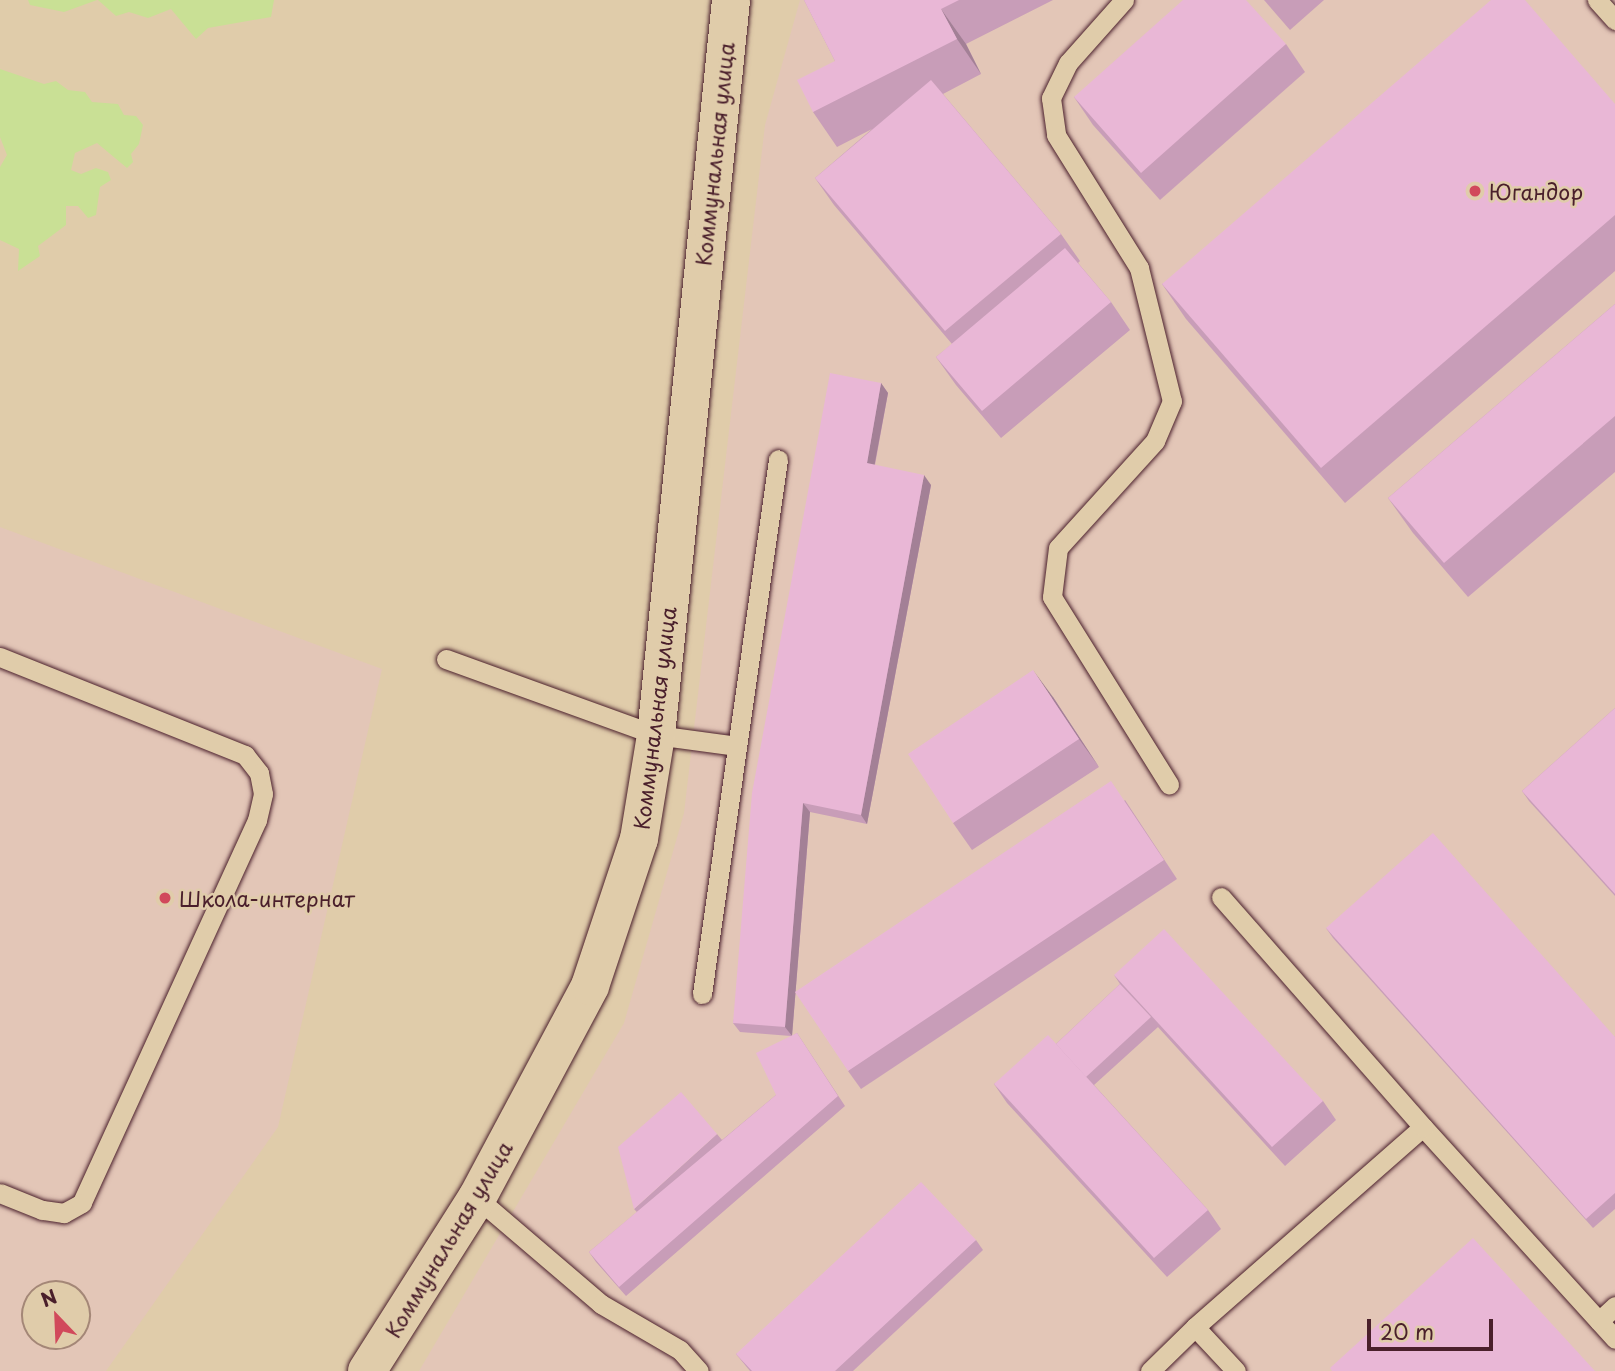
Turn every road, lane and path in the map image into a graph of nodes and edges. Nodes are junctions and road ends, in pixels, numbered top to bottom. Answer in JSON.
{"nodes":[{"id":1,"x":731,"y":0,"type":"edge"},
{"id":2,"x":1124,"y":0,"type":"edge"},
{"id":3,"x":1597,"y":0,"type":"edge"},
{"id":4,"x":1615,"y":20,"type":"edge"},
{"id":5,"x":778,"y":459,"type":"dead end"},
{"id":6,"x":0,"y":657,"type":"edge"},
{"id":7,"x":446,"y":659,"type":"dead end"},
{"id":8,"x":656,"y":735,"type":"junction"},
{"id":9,"x":737,"y":746,"type":"junction"},
{"id":10,"x":1169,"y":784,"type":"dead end"},
{"id":11,"x":1221,"y":897,"type":"dead end"},
{"id":12,"x":702,"y":994,"type":"dead end"},
{"id":13,"x":1423,"y":1127,"type":"junction"},
{"id":14,"x":0,"y":1193,"type":"edge"},
{"id":15,"x":477,"y":1198,"type":"junction"},
{"id":16,"x":1615,"y":1306,"type":"edge"},
{"id":17,"x":1599,"y":1321,"type":"junction"},
{"id":18,"x":1195,"y":1327,"type":"junction"},
{"id":19,"x":1615,"y":1339,"type":"edge"},
{"id":20,"x":367,"y":1371,"type":"edge"},
{"id":21,"x":699,"y":1371,"type":"edge"},
{"id":22,"x":1150,"y":1371,"type":"edge"},
{"id":23,"x":1236,"y":1371,"type":"edge"}],
"edges":[{"from":1,"to":8,"type":"street","name":"Коммунальная улица"},
{"from":2,"to":10,"type":"lane"},
{"from":3,"to":4,"type":"lane"},
{"from":5,"to":9,"type":"lane"},
{"from":6,"to":14,"type":"lane"},
{"from":7,"to":8,"type":"lane"},
{"from":8,"to":9,"type":"lane"},
{"from":8,"to":15,"type":"street","name":"Коммунальная улица"},
{"from":9,"to":12,"type":"lane"},
{"from":11,"to":13,"type":"lane"},
{"from":13,"to":17,"type":"lane"},
{"from":13,"to":18,"type":"lane"},
{"from":15,"to":20,"type":"street","name":"Коммунальная улица"},
{"from":15,"to":21,"type":"lane"},
{"from":16,"to":17,"type":"lane"},
{"from":17,"to":19,"type":"lane"},
{"from":18,"to":22,"type":"lane"},
{"from":18,"to":23,"type":"lane"}]}
